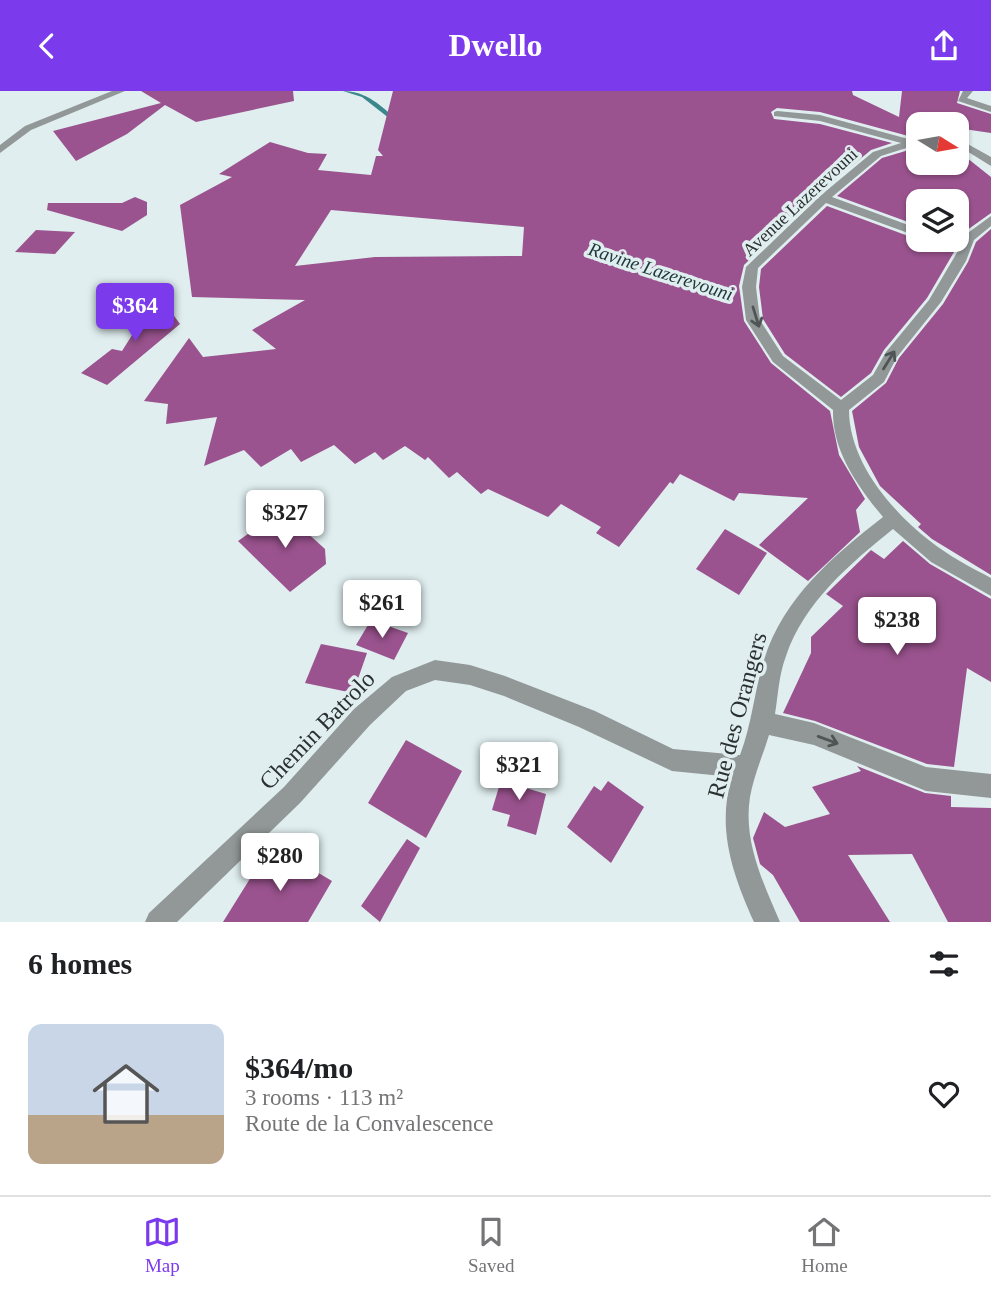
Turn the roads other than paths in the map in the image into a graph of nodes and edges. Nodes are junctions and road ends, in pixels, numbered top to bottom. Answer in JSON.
{"nodes":[{"id":1,"x":120,"y":91,"type":"edge"},
{"id":2,"x":965,"y":95,"type":"edge"},
{"id":3,"x":991,"y":109,"type":"edge"},
{"id":4,"x":778,"y":114,"type":"dead end"},
{"id":5,"x":906,"y":140,"type":"edge"},
{"id":6,"x":906,"y":145,"type":"edge"},
{"id":7,"x":970,"y":148,"type":"edge"},
{"id":8,"x":0,"y":150,"type":"edge"},
{"id":9,"x":991,"y":163,"type":"edge"},
{"id":10,"x":824,"y":198,"type":"junction"},
{"id":11,"x":991,"y":220,"type":"edge"},
{"id":12,"x":906,"y":228,"type":"edge"},
{"id":13,"x":969,"y":241,"type":"edge"},
{"id":14,"x":962,"y":252,"type":"edge"},
{"id":15,"x":842,"y":408,"type":"junction"},
{"id":16,"x":893,"y":519,"type":"junction"},
{"id":17,"x":991,"y":588,"type":"edge"},
{"id":18,"x":762,"y":722,"type":"junction"},
{"id":19,"x":748,"y":767,"type":"junction"},
{"id":20,"x":991,"y":786,"type":"edge"},
{"id":21,"x":158,"y":922,"type":"edge"},
{"id":22,"x":767,"y":922,"type":"edge"}],
"edges":[{"from":1,"to":8,"type":"street"},
{"from":2,"to":3,"type":"street"},
{"from":4,"to":5,"type":"street"},
{"from":6,"to":10,"type":"street","name":"Avenue Lazerevouni"},
{"from":7,"to":9,"type":"street"},
{"from":10,"to":12,"type":"street"},
{"from":10,"to":15,"type":"street","name":"Avenue Lazerevouni","one_way":true},
{"from":11,"to":13,"type":"street"},
{"from":15,"to":14,"type":"street","one_way":true},
{"from":15,"to":16,"type":"street"},
{"from":16,"to":17,"type":"street"},
{"from":16,"to":18,"type":"street","name":"Rue des Orangers"},
{"from":18,"to":19,"type":"street","name":"Rue des Orangers"},
{"from":18,"to":20,"type":"street","one_way":true},
{"from":19,"to":21,"type":"street","name":"Chemin Batrolo"},
{"from":19,"to":22,"type":"street","name":"Rue des Orangers"}]}
